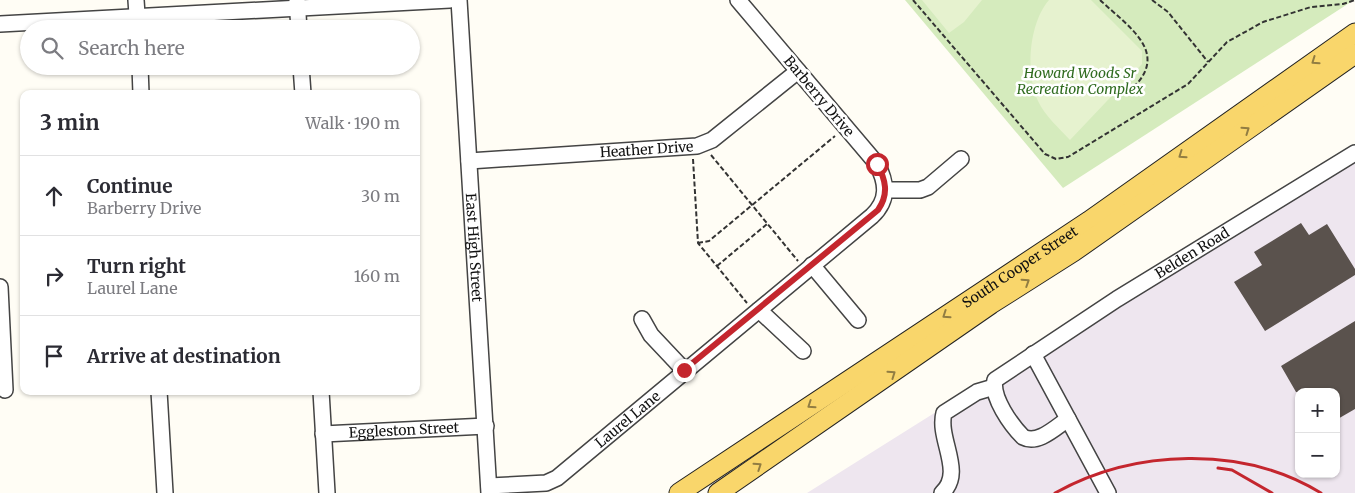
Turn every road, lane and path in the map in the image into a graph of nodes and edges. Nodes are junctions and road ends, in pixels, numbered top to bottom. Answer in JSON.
{"nodes":[{"id":1,"x":136,"y":0,"type":"edge"},
{"id":2,"x":450,"y":0,"type":"edge"},
{"id":3,"x":459,"y":0,"type":"edge"},
{"id":4,"x":738,"y":0,"type":"edge"},
{"id":5,"x":913,"y":0,"type":"edge"},
{"id":6,"x":1100,"y":0,"type":"edge"},
{"id":7,"x":1152,"y":0,"type":"edge"},
{"id":8,"x":1355,"y":0,"type":"edge"},
{"id":9,"x":297,"y":4,"type":"edge"},
{"id":10,"x":137,"y":20,"type":"edge"},
{"id":11,"x":162,"y":20,"type":"edge"},
{"id":12,"x":298,"y":20,"type":"edge"},
{"id":13,"x":0,"y":24,"type":"edge"},
{"id":14,"x":20,"y":24,"type":"edge"},
{"id":15,"x":1355,"y":33,"type":"edge"},
{"id":16,"x":1355,"y":54,"type":"edge"},
{"id":17,"x":1208,"y":62,"type":"junction"},
{"id":18,"x":798,"y":71,"type":"junction"},
{"id":19,"x":141,"y":75,"type":"edge"},
{"id":20,"x":302,"y":75,"type":"edge"},
{"id":21,"x":142,"y":90,"type":"edge"},
{"id":22,"x":303,"y":90,"type":"edge"},
{"id":23,"x":1126,"y":94,"type":"dead end"},
{"id":24,"x":834,"y":136,"type":"dead end"},
{"id":25,"x":1355,"y":153,"type":"edge"},
{"id":26,"x":711,"y":155,"type":"dead end"},
{"id":27,"x":693,"y":159,"type":"dead end"},
{"id":28,"x":961,"y":159,"type":"dead end"},
{"id":29,"x":469,"y":161,"type":"junction"},
{"id":30,"x":885,"y":194,"type":"junction"},
{"id":31,"x":752,"y":205,"type":"junction"},
{"id":32,"x":767,"y":224,"type":"junction"},
{"id":33,"x":698,"y":243,"type":"junction"},
{"id":34,"x":805,"y":263,"type":"junction"},
{"id":35,"x":717,"y":266,"type":"junction"},
{"id":36,"x":0,"y":287,"type":"edge"},
{"id":37,"x":753,"y":306,"type":"junction"},
{"id":38,"x":642,"y":319,"type":"dead end"},
{"id":39,"x":858,"y":320,"type":"dead end"},
{"id":40,"x":803,"y":351,"type":"dead end"},
{"id":41,"x":1032,"y":354,"type":"junction"},
{"id":42,"x":684,"y":370,"type":"junction"},
{"id":43,"x":994,"y":387,"type":"junction"},
{"id":44,"x":5,"y":390,"type":"dead end"},
{"id":45,"x":159,"y":395,"type":"edge"},
{"id":46,"x":321,"y":395,"type":"edge"},
{"id":47,"x":1068,"y":419,"type":"junction"},
{"id":48,"x":486,"y":426,"type":"junction"},
{"id":49,"x":323,"y":434,"type":"junction"},
{"id":50,"x":489,"y":489,"type":"edge"},
{"id":51,"x":165,"y":493,"type":"edge"},
{"id":52,"x":327,"y":493,"type":"edge"},
{"id":53,"x":679,"y":493,"type":"edge"},
{"id":54,"x":718,"y":493,"type":"edge"},
{"id":55,"x":942,"y":493,"type":"edge"},
{"id":56,"x":1108,"y":493,"type":"edge"}],
"edges":[{"from":1,"to":10,"type":"street"},
{"from":2,"to":9,"type":"street"},
{"from":3,"to":29,"type":"street","name":"East High Street"},
{"from":4,"to":18,"type":"street","name":"Barberry Drive"},
{"from":5,"to":17,"type":"path"},
{"from":6,"to":23,"type":"path"},
{"from":7,"to":17,"type":"path"},
{"from":8,"to":17,"type":"path"},
{"from":9,"to":11,"type":"street"},
{"from":9,"to":12,"type":"street"},
{"from":13,"to":14,"type":"street"},
{"from":15,"to":53,"type":"main road","name":"South Cooper Street","one_way":true},
{"from":54,"to":16,"type":"main road","name":"South Cooper Street","one_way":true},
{"from":18,"to":29,"type":"street","name":"Heather Drive"},
{"from":18,"to":30,"type":"street","name":"Barberry Drive"},
{"from":19,"to":21,"type":"street"},
{"from":20,"to":22,"type":"street"},
{"from":24,"to":31,"type":"path"},
{"from":25,"to":41,"type":"street","name":"Belden Road"},
{"from":26,"to":31,"type":"path"},
{"from":27,"to":33,"type":"path"},
{"from":28,"to":30,"type":"street"},
{"from":29,"to":48,"type":"street","name":"East High Street"},
{"from":30,"to":34,"type":"street","name":"Laurel Lane"},
{"from":31,"to":32,"type":"path"},
{"from":31,"to":33,"type":"path"},
{"from":32,"to":34,"type":"path"},
{"from":32,"to":35,"type":"path"},
{"from":33,"to":35,"type":"path"},
{"from":34,"to":37,"type":"street","name":"Laurel Lane"},
{"from":34,"to":39,"type":"street"},
{"from":35,"to":37,"type":"path"},
{"from":36,"to":44,"type":"street"},
{"from":37,"to":40,"type":"street"},
{"from":37,"to":42,"type":"street","name":"Laurel Lane"},
{"from":38,"to":42,"type":"street"},
{"from":41,"to":43,"type":"street","name":"Belden Road"},
{"from":41,"to":47,"type":"street"},
{"from":42,"to":50,"type":"street","name":"Laurel Lane"},
{"from":43,"to":47,"type":"street"},
{"from":43,"to":55,"type":"street"},
{"from":45,"to":51,"type":"street"},
{"from":46,"to":49,"type":"street"},
{"from":47,"to":56,"type":"street"},
{"from":48,"to":49,"type":"street","name":"Eggleston Street"},
{"from":48,"to":50,"type":"street","name":"East High Street"},
{"from":49,"to":52,"type":"street"}]}
